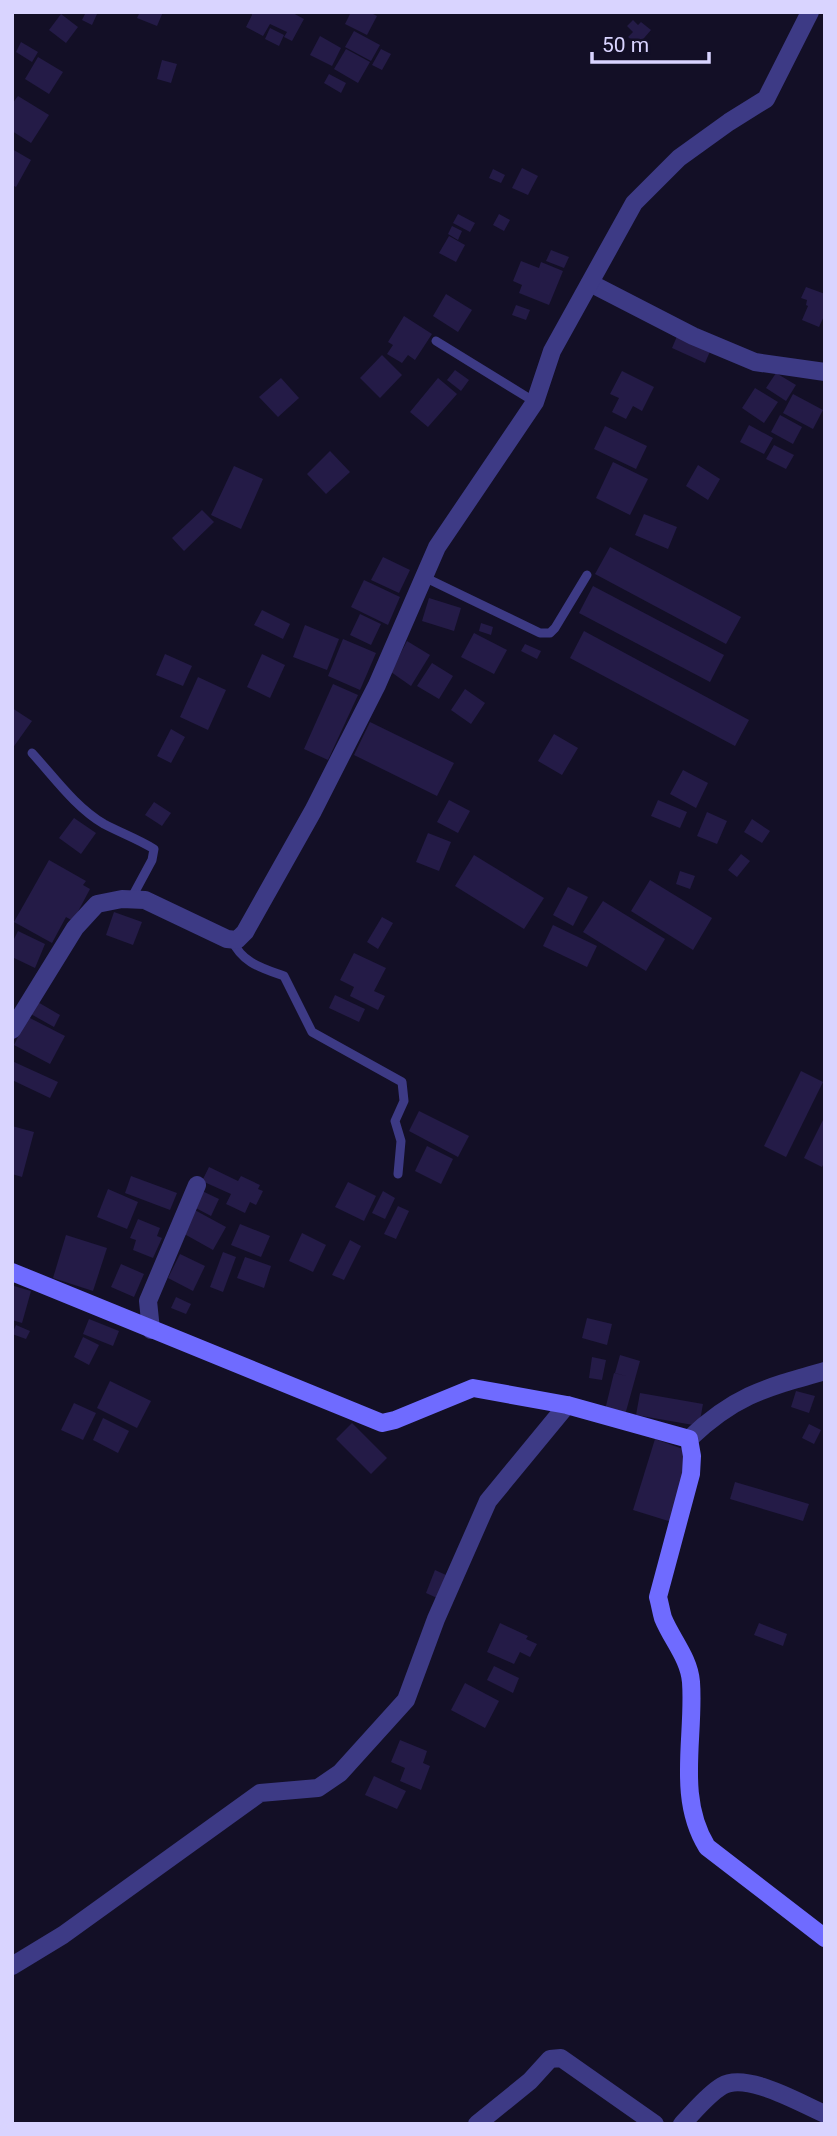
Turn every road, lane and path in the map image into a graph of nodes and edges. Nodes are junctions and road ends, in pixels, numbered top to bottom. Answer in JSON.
{"nodes":[{"id":1,"x":810,"y":12,"type":"edge"},
{"id":2,"x":590,"y":283,"type":"junction"},
{"id":3,"x":436,"y":341,"type":"dead end"},
{"id":4,"x":825,"y":372,"type":"edge"},
{"id":5,"x":536,"y":402,"type":"junction"},
{"id":6,"x":587,"y":575,"type":"dead end"},
{"id":7,"x":424,"y":577,"type":"junction"},
{"id":8,"x":32,"y":753,"type":"dead end"},
{"id":9,"x":131,"y":899,"type":"junction"},
{"id":10,"x":232,"y":940,"type":"junction"},
{"id":11,"x":12,"y":1030,"type":"edge"},
{"id":12,"x":398,"y":1174,"type":"dead end"},
{"id":13,"x":197,"y":1185,"type":"dead end"},
{"id":14,"x":12,"y":1272,"type":"edge"},
{"id":15,"x":151,"y":1330,"type":"junction"},
{"id":16,"x":825,"y":1371,"type":"edge"},
{"id":17,"x":567,"y":1405,"type":"junction"},
{"id":18,"x":689,"y":1440,"type":"junction"},
{"id":19,"x":825,"y":1938,"type":"edge"},
{"id":20,"x":12,"y":1966,"type":"edge"},
{"id":21,"x":825,"y":2115,"type":"edge"},
{"id":22,"x":477,"y":2124,"type":"edge"},
{"id":23,"x":655,"y":2124,"type":"edge"},
{"id":24,"x":682,"y":2124,"type":"edge"}],
"edges":[{"from":1,"to":2,"type":"street"},
{"from":2,"to":4,"type":"street"},
{"from":2,"to":5,"type":"street"},
{"from":3,"to":5,"type":"lane"},
{"from":5,"to":7,"type":"street"},
{"from":6,"to":7,"type":"lane"},
{"from":7,"to":10,"type":"street"},
{"from":8,"to":9,"type":"lane"},
{"from":9,"to":10,"type":"street"},
{"from":9,"to":11,"type":"street"},
{"from":10,"to":12,"type":"lane"},
{"from":13,"to":15,"type":"street"},
{"from":14,"to":15,"type":"street"},
{"from":15,"to":17,"type":"street"},
{"from":16,"to":18,"type":"street"},
{"from":17,"to":18,"type":"street"},
{"from":17,"to":20,"type":"street"},
{"from":18,"to":19,"type":"street"},
{"from":21,"to":24,"type":"street"},
{"from":22,"to":23,"type":"street"}]}
